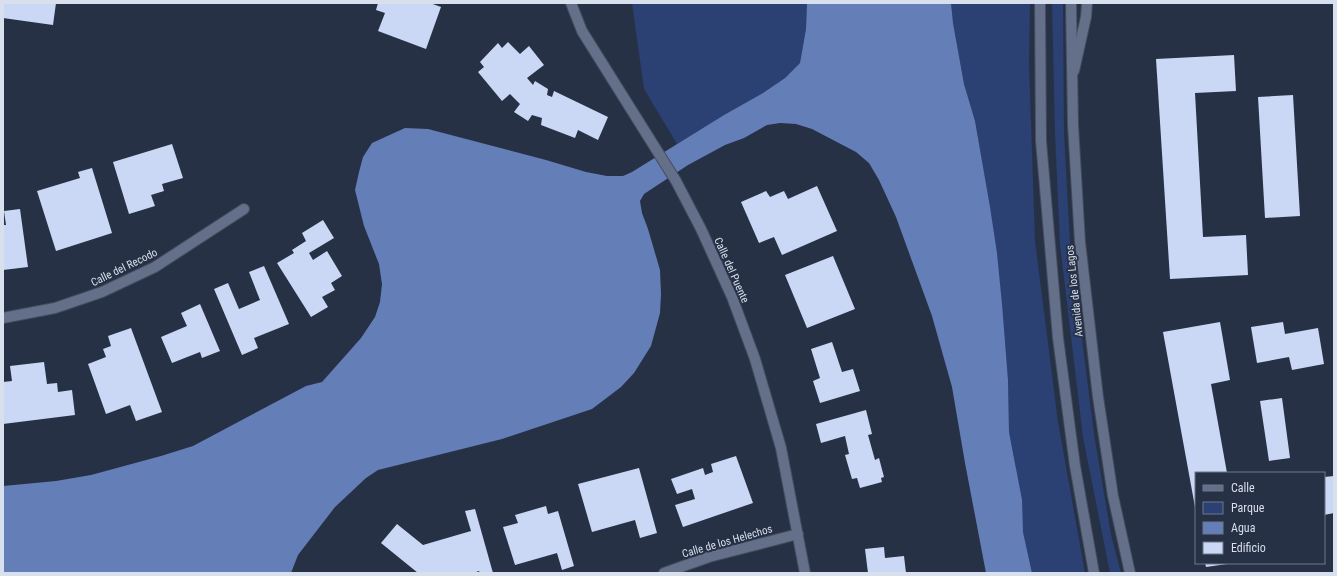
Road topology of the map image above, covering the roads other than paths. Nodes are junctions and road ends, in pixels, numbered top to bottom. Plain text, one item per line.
1 (571, 3) edge
2 (1040, 3) edge
3 (1070, 3) edge
4 (1087, 3) edge
5 (1072, 83) junction
6 (244, 209) dead end
7 (3, 318) edge
8 (798, 534) junction
9 (664, 573) edge
10 (805, 573) edge
11 (1094, 573) edge
12 (1130, 573) edge

1 - 8 street, Calle del Puente
2 - 11 street, Avenida de los Lagos
3 - 5 street, Avenida de los Lagos
4 - 5 street
5 - 12 street, Avenida de los Lagos
6 - 7 street, Calle del Recodo
8 - 9 street, Calle de los Helechos
8 - 10 street, Calle del Puente

